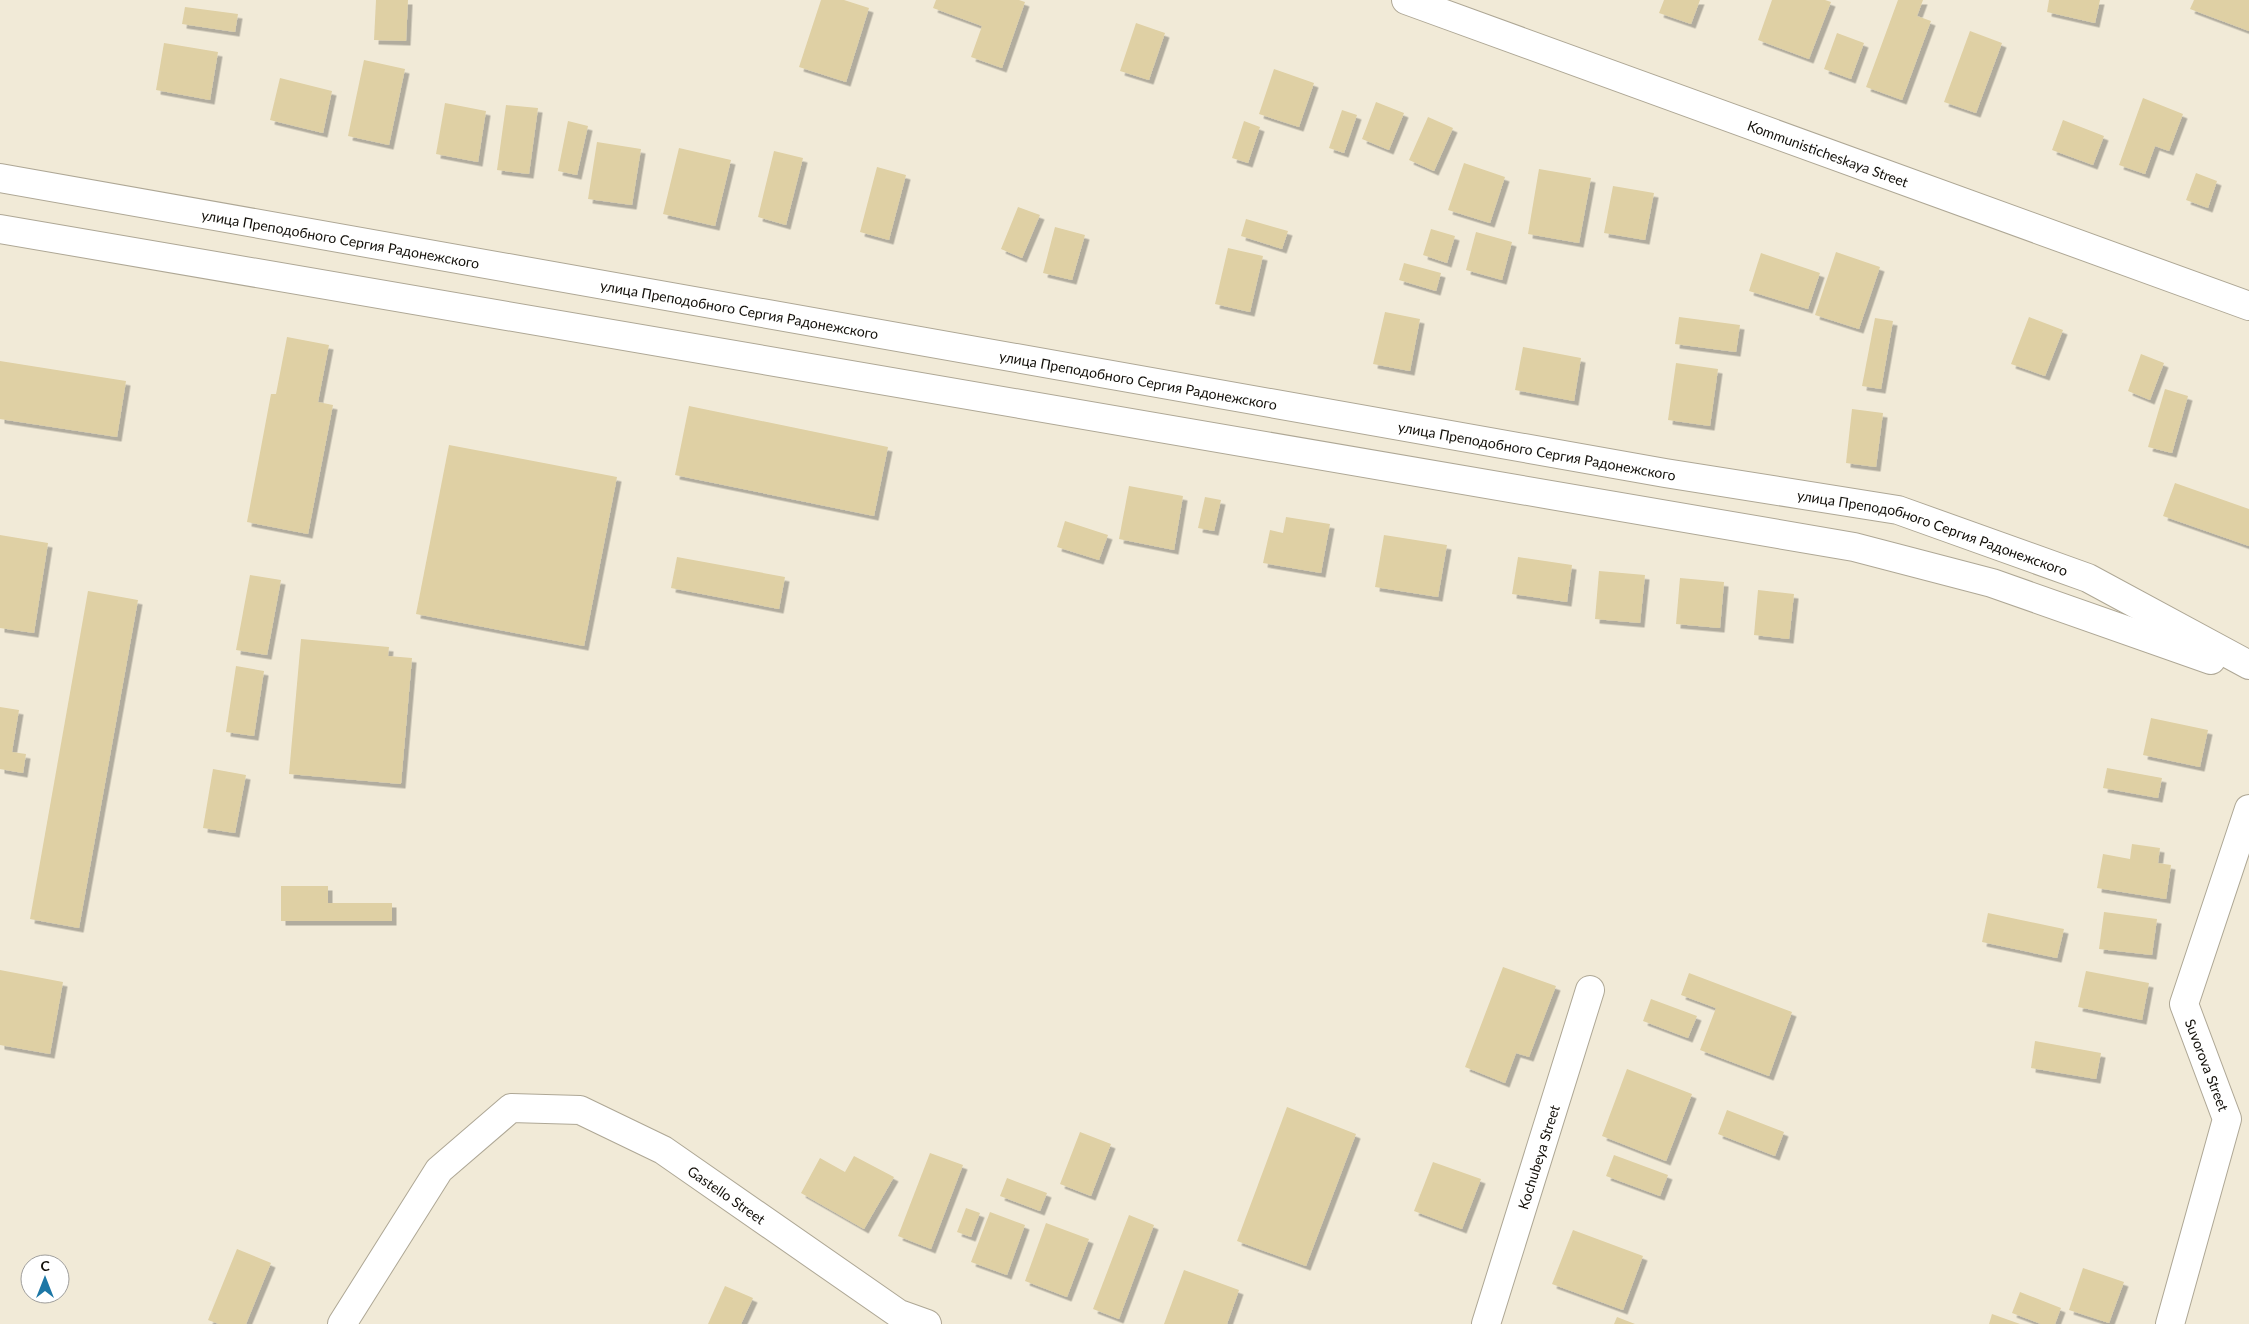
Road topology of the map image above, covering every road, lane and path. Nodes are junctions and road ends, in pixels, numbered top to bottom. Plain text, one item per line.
1 (1406, 0) edge
2 (0, 178) edge
3 (0, 229) edge
4 (2249, 306) edge
5 (2249, 665) edge
6 (2249, 673) edge
7 (2249, 809) edge
8 (1590, 990) dead end
9 (342, 1324) edge
10 (927, 1324) edge
11 (1486, 1324) edge
12 (2170, 1324) edge

1 - 4 street, Kommunisticheskaya Street
2 - 5 street, улица Преподобного Сергия Радонежского
3 - 6 street
7 - 12 street, Suvorova Street
8 - 11 street, Kochubeya Street
9 - 10 street, Gastello Street

